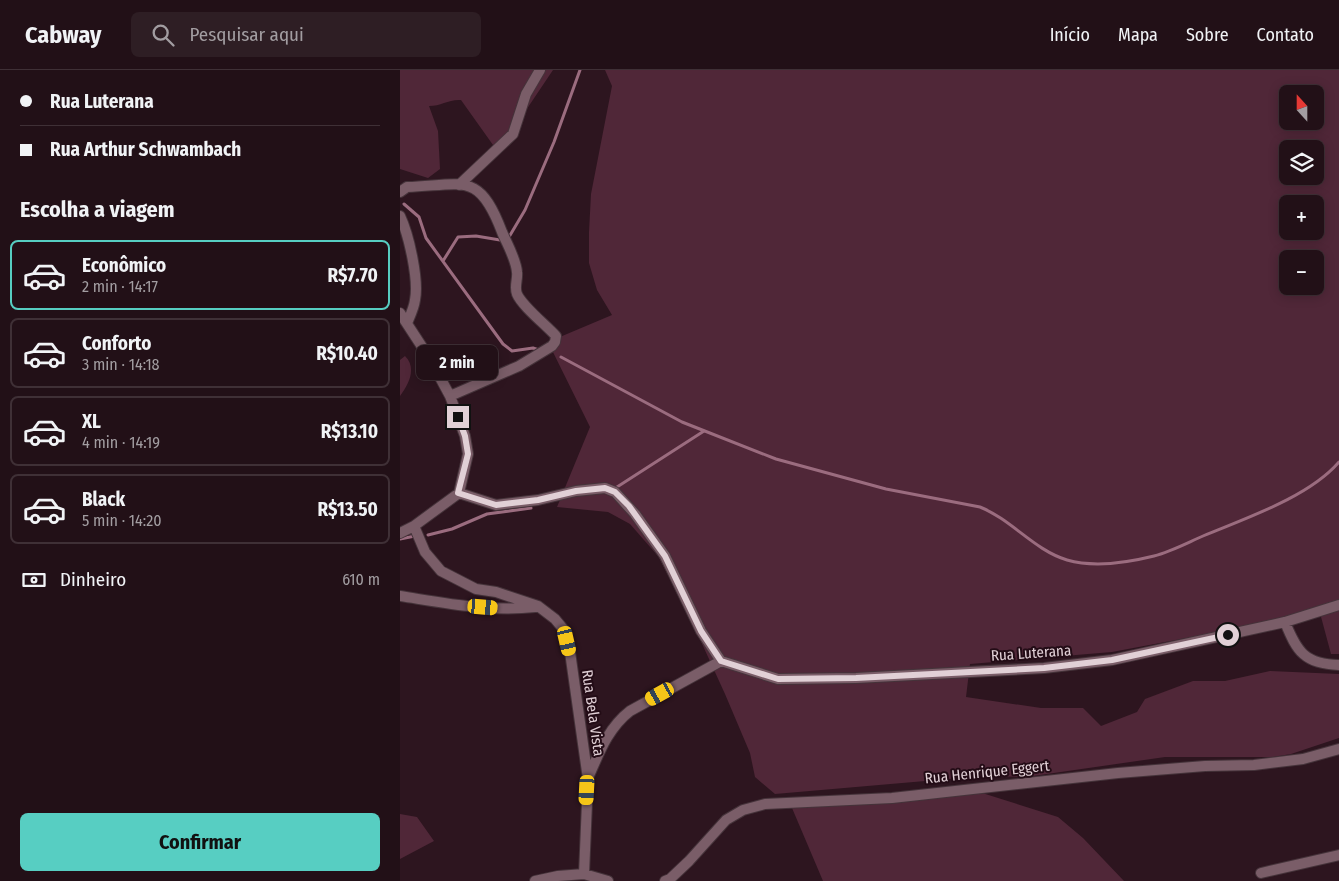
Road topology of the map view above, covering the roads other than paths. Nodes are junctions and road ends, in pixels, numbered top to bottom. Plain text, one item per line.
1 (540, 70) edge
2 (459, 185) junction
3 (400, 192) edge
4 (400, 216) edge
5 (400, 313) edge
6 (407, 323) junction
7 (450, 396) junction
8 (458, 493) junction
9 (414, 526) junction
10 (400, 533) edge
11 (400, 596) edge
12 (538, 606) junction
13 (1339, 606) edge
14 (1285, 622) junction
15 (721, 661) junction
16 (1339, 665) edge
17 (1339, 749) edge
18 (588, 779) junction
19 (1339, 855) edge
20 (1261, 873) dead end
21 (584, 874) junction
22 (535, 881) edge
23 (608, 881) edge
24 (665, 881) edge

1 - 2 street
2 - 3 street
2 - 7 street
4 - 6 street
5 - 6 street
6 - 7 street
7 - 8 street
8 - 9 street
8 - 15 street
9 - 10 street
9 - 12 street, Rua Bela Vista
11 - 12 street
12 - 18 street, Rua Bela Vista
13 - 14 street, Rua Luterana
14 - 15 street, Rua Luterana
14 - 16 street
15 - 18 street
17 - 24 street, Rua Henrique Eggert
18 - 21 street, Rua Bela Vista
19 - 20 street
21 - 22 street
21 - 23 street

